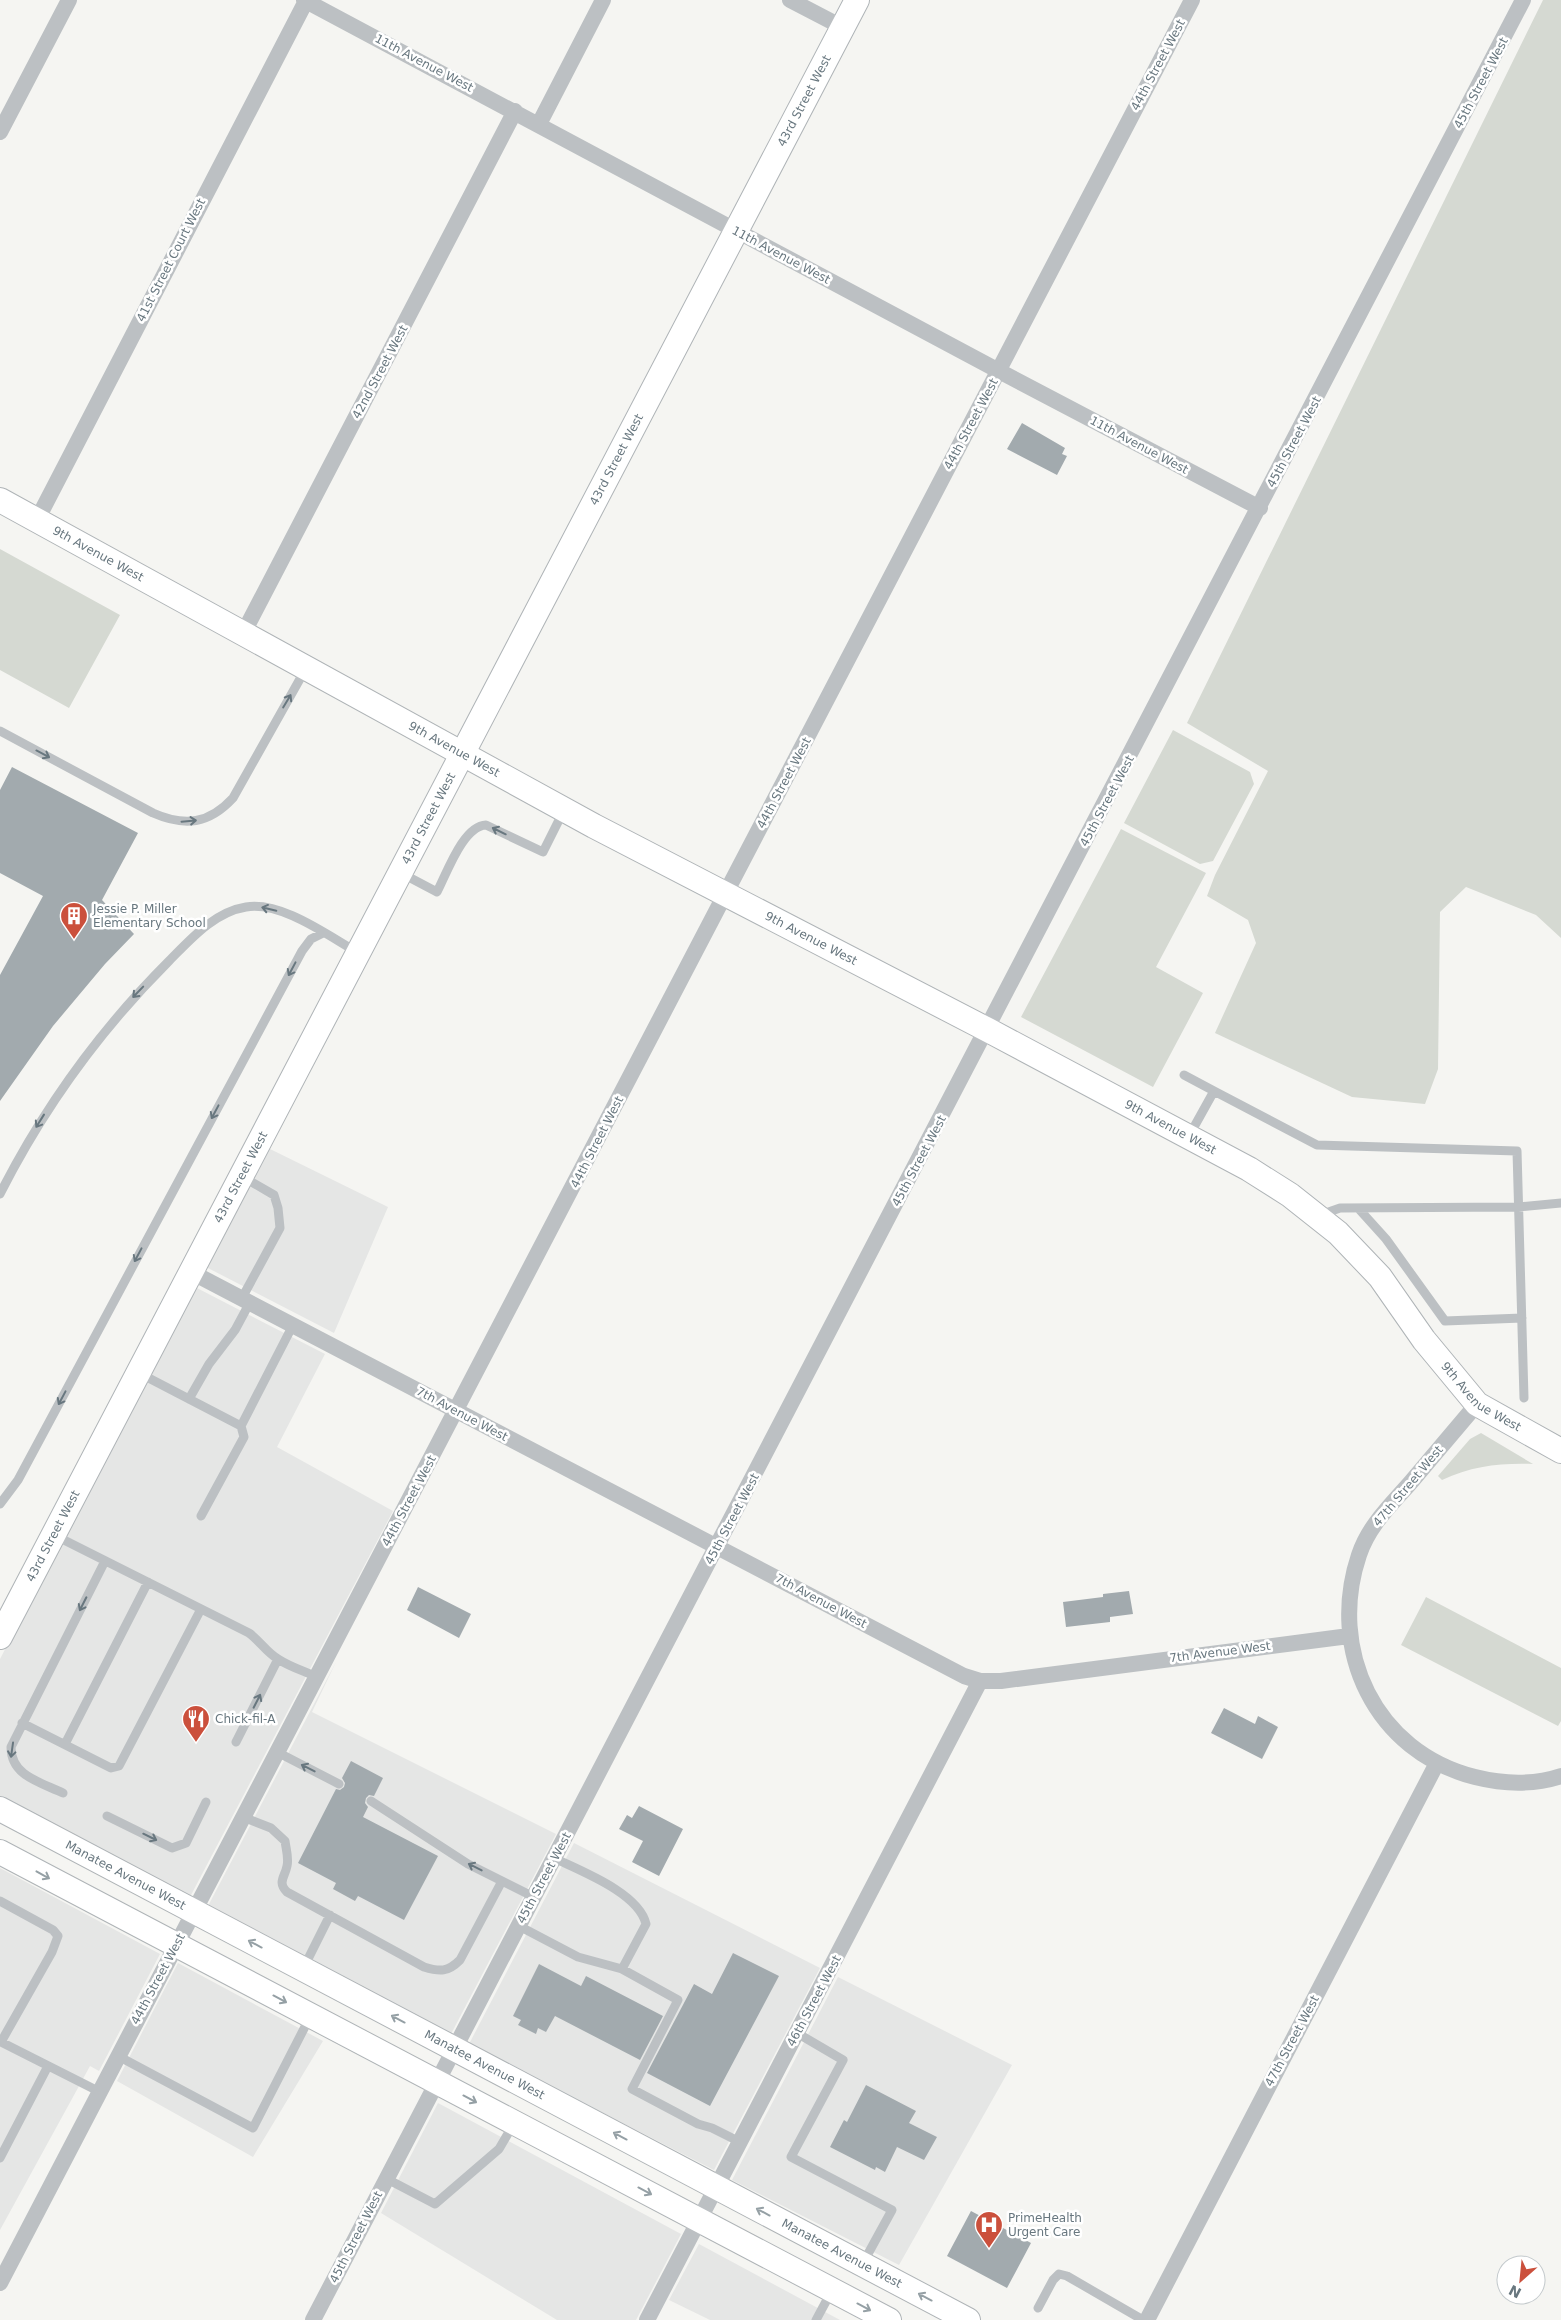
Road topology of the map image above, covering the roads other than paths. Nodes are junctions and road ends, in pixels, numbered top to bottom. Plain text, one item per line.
1 (69, 0) edge
2 (305, 0) edge
3 (603, 0) edge
4 (790, 0) edge
5 (856, 0) edge
6 (1192, 0) edge
7 (1523, 0) edge
8 (842, 28) junction
9 (515, 111) junction
10 (539, 124) junction
11 (0, 132) edge
12 (735, 231) junction
13 (999, 371) junction
14 (0, 500) edge
15 (1260, 508) junction
16 (36, 520) junction
17 (244, 632) junction
18 (307, 667) junction
19 (0, 731) edge
20 (464, 754) junction
21 (564, 810) junction
22 (401, 873) junction
23 (726, 893) junction
24 (323, 933) junction
25 (359, 953) junction
26 (988, 1030) junction
27 (1184, 1075) dead end
28 (1214, 1091) junction
29 (1189, 1137) junction
30 (242, 1176) junction
31 (0, 1194) edge
32 (1561, 1203) edge
33 (1518, 1207) junction
34 (1358, 1208) junction
35 (1317, 1216) junction
36 (191, 1272) junction
37 (246, 1300) junction
38 (1522, 1318) junction
39 (293, 1325) junction
40 (138, 1373) junction
41 (1524, 1398) dead end
42 (189, 1399) junction
43 (1476, 1404) junction
44 (457, 1411) junction
45 (241, 1426) junction
46 (1561, 1451) edge
47 (0, 1504) edge
48 (201, 1516) dead end
49 (54, 1535) junction
50 (718, 1547) junction
51 (105, 1561) junction
52 (148, 1582) junction
53 (201, 1609) junction
54 (1, 1633) edge
55 (1349, 1636) junction
56 (278, 1659) junction
57 (317, 1677) junction
58 (980, 1681) junction
59 (22, 1723) junction
60 (236, 1742) dead end
61 (65, 1744) junction
62 (277, 1752) junction
63 (1437, 1763) junction
64 (1561, 1776) edge
65 (339, 1784) dead end
66 (62, 1793) dead end
67 (371, 1801) dead end
68 (206, 1802) dead end
69 (0, 1809) edge
70 (107, 1816) dead end
71 (243, 1817) junction
72 (0, 1852) edge
73 (554, 1858) junction
74 (502, 1881) junction
75 (534, 1897) junction
76 (0, 1900) edge
77 (194, 1911) junction
78 (330, 1916) junction
79 (519, 1926) junction
80 (177, 1944) junction
81 (303, 1969) junction
82 (622, 1969) junction
83 (311, 2015) junction
84 (797, 2033) junction
85 (0, 2041) edge
86 (454, 2049) junction
87 (118, 2056) junction
88 (48, 2066) junction
89 (437, 2082) junction
90 (100, 2092) junction
91 (514, 2123) junction
92 (740, 2142) junction
93 (0, 2158) edge
94 (386, 2179) junction
95 (716, 2187) junction
96 (700, 2220) junction
97 (863, 2264) junction
98 (0, 2283) edge
99 (832, 2290) junction
100 (1038, 2308) dead end
101 (313, 2320) edge
102 (647, 2320) edge
103 (816, 2320) edge
104 (889, 2320) edge
105 (968, 2320) edge
106 (1145, 2320) edge

1 - 11 street
2 - 9 street, 11th Avenue West
2 - 16 street, 41st Street Court West
3 - 10 street
4 - 8 street
5 - 8 street, 43rd Street West
6 - 13 street, 44th Street West
7 - 15 street, 45th Street West
8 - 12 street, 43rd Street West
9 - 10 street, 11th Avenue West
9 - 17 street, 42nd Street West
10 - 12 street, 11th Avenue West
12 - 13 street, 11th Avenue West
12 - 20 street, 43rd Street West
13 - 15 street, 11th Avenue West
13 - 23 street, 44th Street West
14 - 16 street, 9th Avenue West
15 - 26 street, 45th Street West
16 - 17 street, 9th Avenue West
17 - 18 street, 9th Avenue West
19 -> 18 lane
18 - 20 street, 9th Avenue West
20 - 21 street, 9th Avenue West
20 - 22 street, 43rd Street West
21 -> 22 lane
21 - 23 street, 9th Avenue West
22 - 25 street, 43rd Street West
23 - 26 street, 9th Avenue West
23 - 44 street, 44th Street West
24 - 25 lane
24 -> 31 lane
24 -> 47 lane
25 - 30 street, 43rd Street West
26 - 29 street, 9th Avenue West
26 - 50 street, 45th Street West
27 - 28 lane
28 - 29 lane
28 - 33 lane
29 - 35 street, 9th Avenue West
30 - 36 street, 43rd Street West
30 - 37 lane
32 - 33 lane
33 - 34 lane
33 - 38 lane
34 - 35 lane
34 - 38 lane
35 - 43 street, 9th Avenue West
36 - 37 street, 7th Avenue West
36 - 40 street, 43rd Street West
37 - 39 street, 7th Avenue West
37 - 42 lane
38 - 41 lane
39 - 44 street, 7th Avenue West
39 - 45 lane
40 - 42 lane
40 - 49 street, 43rd Street West
42 - 45 lane
43 - 46 street, 9th Avenue West
43 - 55 street, 47th Street West
44 - 50 street, 7th Avenue West
44 - 57 street, 44th Street West
45 - 48 lane
49 - 51 lane
49 - 54 street, 43rd Street West
50 - 58 street, 7th Avenue West
50 - 73 street, 45th Street West
51 - 52 lane
51 -> 59 lane
52 - 53 lane
52 - 61 lane
53 - 56 lane
53 - 61 lane
55 - 58 street, 7th Avenue West
55 - 63 street
56 - 57 lane
60 -> 56 lane
57 - 62 street, 44th Street West
58 - 84 street, 46th Street West
59 - 61 lane
59 -> 66 lane
65 -> 62 lane
62 - 71 street, 44th Street West
63 - 64 street
63 - 106 street, 47th Street West
74 -> 67 lane
70 -> 68 lane
69 - 77 street, Manatee Avenue West
71 - 77 street, 44th Street West
71 - 78 lane
72 -> 80 street
73 - 75 street, 45th Street West
73 - 82 lane
74 - 75 lane
74 - 78 lane
75 - 79 street, 45th Street West
76 - 85 lane
77 - 80 street, 44th Street West
81 -> 77 street, Manatee Avenue West
78 - 81 lane
79 - 82 lane
79 - 86 street, 45th Street West
80 -> 83 street
80 - 87 street, 44th Street West
86 -> 81 street, Manatee Avenue West
82 - 92 lane
83 - 87 lane
83 - 89 street
84 - 92 street, 46th Street West
84 - 97 lane
85 - 88 lane
86 - 89 street, 45th Street West
95 -> 86 street, Manatee Avenue West
87 - 90 street, 44th Street West
88 - 90 lane
88 - 93 lane
89 -> 91 street
89 - 94 street, 45th Street West
90 - 98 street, 44th Street West
91 - 94 lane
91 -> 96 street
92 - 95 street, 46th Street West
94 - 101 street, 45th Street West
95 - 96 street, 46th Street West
97 -> 95 street, Manatee Avenue West
96 - 99 street
96 - 102 street, 46th Street West
105 -> 97 street, Manatee Avenue West
99 - 103 lane
99 -> 104 street
100 - 106 lane

